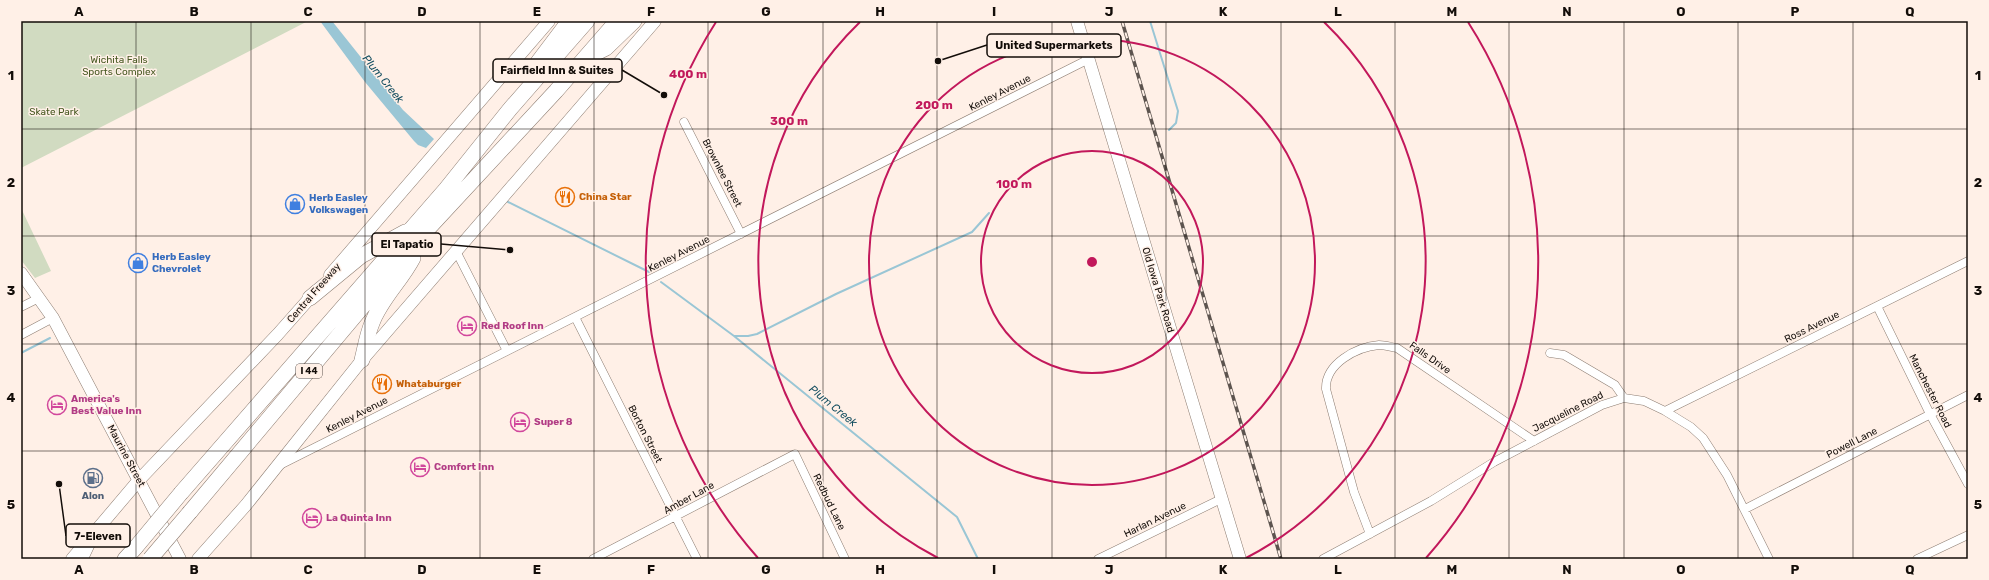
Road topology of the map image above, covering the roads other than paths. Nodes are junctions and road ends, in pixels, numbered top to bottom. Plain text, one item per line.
1 (549, 21) edge
2 (569, 21) edge
3 (587, 21) edge
4 (617, 21) edge
5 (634, 21) edge
6 (655, 21) edge
7 (1077, 21) edge
8 (1089, 59) junction
9 (583, 60) junction
10 (510, 109) junction
11 (684, 122) dead end
12 (420, 228) junction
13 (741, 234) junction
14 (456, 251) junction
15 (1968, 261) edge
16 (21, 273) edge
17 (39, 298) junction
18 (310, 298) junction
19 (1877, 306) junction
20 (21, 307) edge
21 (575, 317) junction
22 (53, 318) junction
23 (21, 335) edge
24 (507, 351) junction
25 (1550, 353) dead end
26 (362, 360) junction
27 (1968, 395) edge
28 (1624, 398) junction
29 (1664, 411) junction
30 (1930, 414) junction
31 (1534, 441) junction
32 (794, 454) joint
33 (277, 467) junction
34 (138, 480) junction
35 (1968, 484) edge
36 (1221, 499) junction
37 (1745, 509) junction
38 (676, 516) junction
39 (1370, 534) junction
40 (1968, 535) edge
41 (91, 536) junction
42 (72, 559) edge
43 (80, 559) edge
44 (125, 559) edge
45 (150, 559) edge
46 (180, 559) edge
47 (198, 559) edge
48 (593, 559) edge
49 (696, 559) edge
50 (845, 559) edge
51 (1098, 559) edge
52 (1240, 559) edge
53 (1322, 559) edge
54 (1769, 559) edge
55 (1917, 559) edge

1 - 18 main road, Central Freeway
2 - 10 highway
3 - 10 highway, I 44
4 - 9 highway, I 44
5 - 9 highway
6 - 14 main road
7 - 8 main road, Old Iowa Park Road
8 - 13 street, Kenley Avenue
8 - 36 main road, Old Iowa Park Road
9 - 12 highway, I 44
10 - 12 highway, I 44
11 - 13 street, Brownlee Street
12 - 18 highway
12 - 26 highway
12 - 44 highway, I 44, bridge
12 - 45 highway, I 44, bridge
13 - 21 street, Kenley Avenue
14 - 24 street
14 - 26 main road
15 - 19 street, Ross Avenue
16 - 17 main road, Maurine Street
17 - 20 street
17 - 22 main road, Maurine Street
18 - 34 main road, Central Freeway
19 - 29 street, Ross Avenue
19 - 30 street, Manchester Road
21 - 24 street, Kenley Avenue
21 - 38 street, Borton Street
22 - 23 street
22 - 34 main road, Maurine Street
24 - 33 street, Kenley Avenue
25 - 28 street
26 - 33 main road
27 - 30 street, Powell Lane
28 - 29 street, Jacqueline Road
28 - 31 street, Jacqueline Road
29 - 37 street, Jacqueline Road
30 - 35 street, Manchester Road
30 - 37 street, Powell Lane
31 - 39 street, Jacqueline Road
31 - 39 street, Falls Drive
32 - 38 street, Amber Lane
32 - 50 street, Redbud Lane
33 - 47 main road
34 - 41 main road, Central Freeway
34 - 46 main road, Maurine Street
36 - 51 street, Harlan Avenue
36 - 52 main road, Old Iowa Park Road
37 - 54 street, Jacqueline Road
38 - 48 street, Amber Lane
38 - 49 street, Borton Street
39 - 53 street, Jacqueline Road
40 - 55 street
41 - 42 main road, Central Freeway
41 - 43 highway

